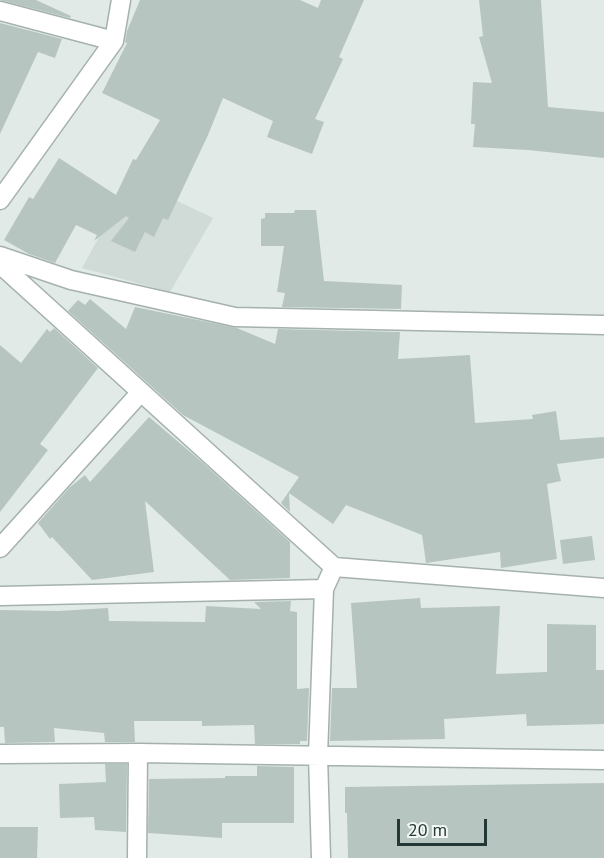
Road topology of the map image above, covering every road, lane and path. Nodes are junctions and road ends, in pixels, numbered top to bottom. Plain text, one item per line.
1 (121, 0) edge
2 (0, 11) edge
3 (114, 41) junction
4 (0, 200) edge
5 (0, 256) edge
6 (0, 264) edge
7 (604, 325) edge
8 (141, 392) junction
9 (0, 548) edge
10 (334, 567) junction
11 (604, 588) edge
12 (324, 589) junction
13 (0, 596) edge
14 (138, 753) junction
15 (0, 754) edge
16 (318, 756) junction
17 (604, 760) edge
18 (137, 858) edge
19 (321, 858) edge

1 - 3 street
2 - 3 street
3 - 4 street
5 - 7 street
6 - 8 street
8 - 9 street
8 - 10 street
10 - 11 street
10 - 12 street
12 - 13 street
12 - 16 street
14 - 15 street
14 - 16 street
14 - 18 street
16 - 17 street
16 - 19 street

